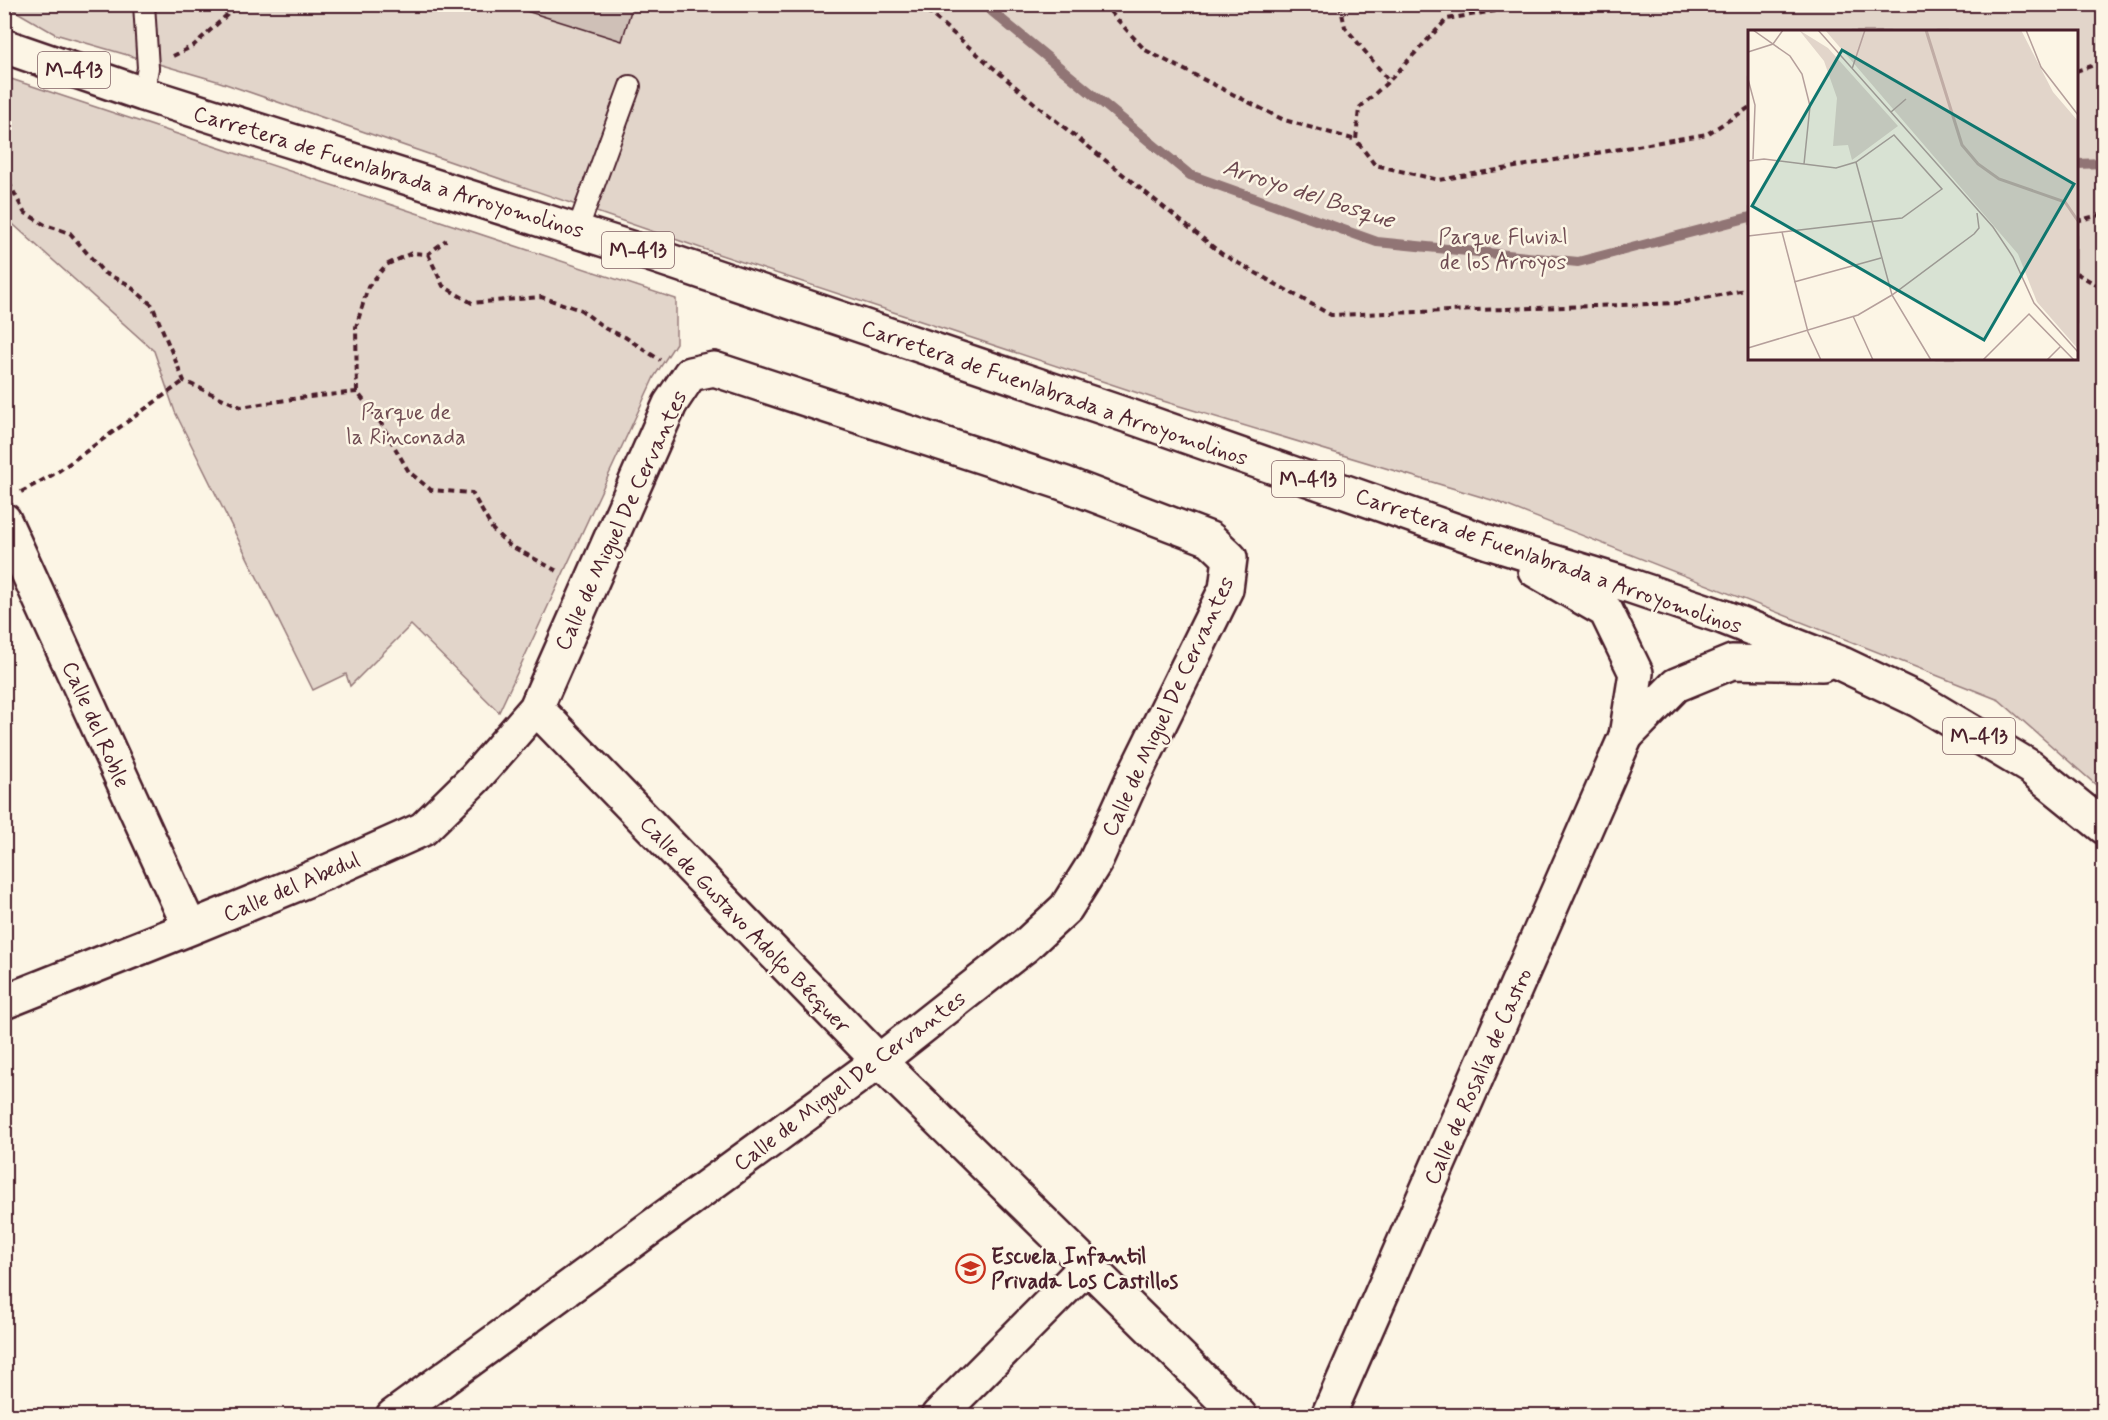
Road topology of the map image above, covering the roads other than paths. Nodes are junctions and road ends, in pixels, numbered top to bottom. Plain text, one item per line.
1 (144, 4) edge
2 (4, 46) edge
3 (145, 81) junction
4 (630, 86) dead end
5 (577, 231) junction
6 (10, 508) edge
7 (1488, 542) junction
8 (1842, 664) junction
9 (536, 708) junction
10 (1626, 736) junction
11 (2103, 827) edge
12 (190, 928) junction
13 (4, 1002) edge
14 (879, 1061) junction
15 (1087, 1266) junction
16 (393, 1416) edge
17 (938, 1416) edge
18 (1240, 1416) edge
19 (1328, 1416) edge

1 - 3 lane
2 - 3 street, Carretera de Fuenlabrada a Arroyomolinos / M-413
3 - 5 street, Carretera de Fuenlabrada a Arroyomolinos / M-413
4 - 5 lane
5 - 7 street, Carretera de Fuenlabrada a Arroyomolinos / M-413
6 - 12 street, Calle del Roble
7 - 8 street, Carretera de Fuenlabrada a Arroyomolinos / M-413
7 - 10 street
8 - 10 street
8 - 11 street, Carretera de Fuenlabrada a Arroyomolinos / M-413
9 - 12 street, Calle del Abedul
9 - 14 street, Calle de Gustavo Adolfo Bécquer
9 - 14 street, Calle de Miguel De Cervantes
10 - 19 street, Calle de Rosalía de Castro
12 - 13 street, Calle del Abedul
14 - 15 street, Calle de Gustavo Adolfo Bécquer
14 - 16 street, Calle de Miguel De Cervantes
15 - 17 street
15 - 18 street, Calle de Gustavo Adolfo Bécquer

